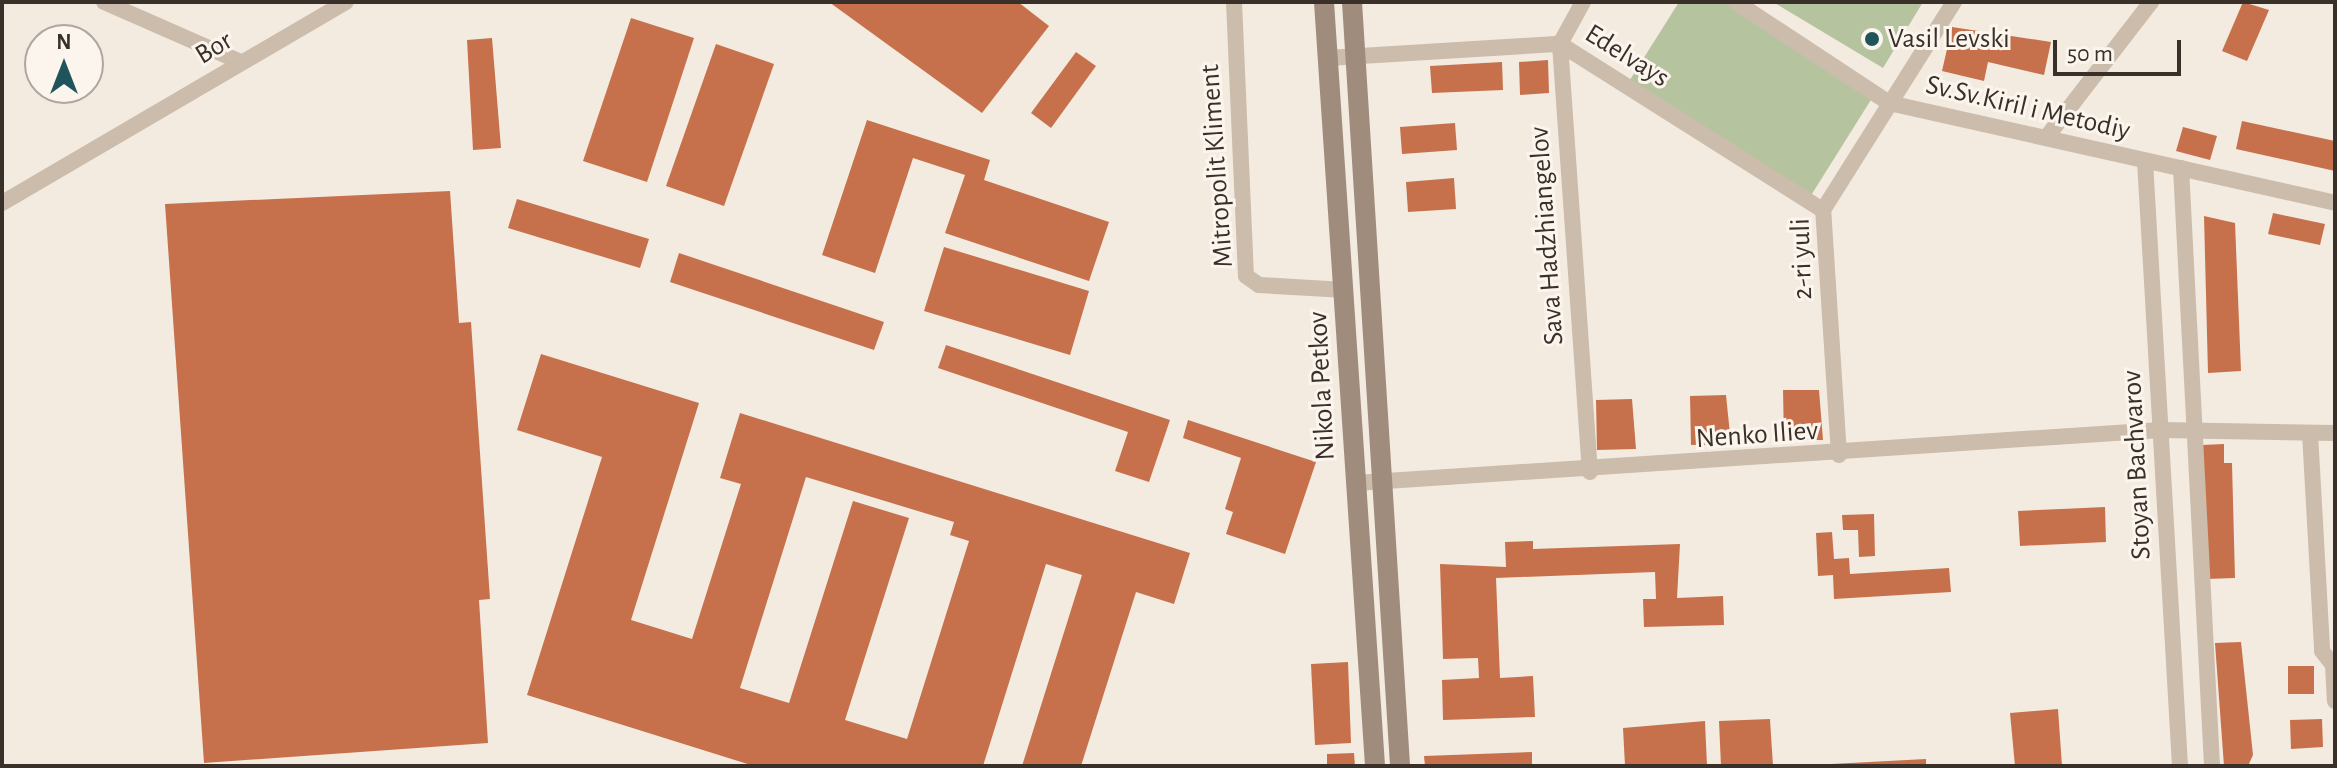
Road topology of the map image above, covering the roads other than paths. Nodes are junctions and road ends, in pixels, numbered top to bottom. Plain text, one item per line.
1 (104, 2) edge
2 (346, 2) edge
3 (1234, 2) edge
4 (1324, 2) edge
5 (1352, 2) edge
6 (1583, 2) edge
7 (1736, 2) edge
8 (1954, 2) edge
9 (2151, 2) edge
10 (1560, 44) junction
11 (1356, 57) junction
12 (1328, 58) junction
13 (241, 62) junction
14 (1889, 103) junction
15 (2046, 138) junction
16 (2145, 161) junction
17 (2181, 168) junction
18 (2, 203) edge
19 (2335, 203) edge
20 (1823, 210) junction
21 (1345, 290) junction
22 (2161, 430) junction
23 (2195, 430) junction
24 (2310, 433) junction
25 (2335, 433) edge
26 (1839, 455) junction
27 (1590, 472) junction
28 (1386, 481) junction
29 (1356, 483) junction
30 (2334, 665) edge
31 (2335, 701) edge
32 (1375, 766) edge
33 (1400, 766) edge
34 (2180, 766) edge
35 (2212, 766) edge

1 - 13 street
2 - 13 street, Bor
3 - 21 street, Mitropolit Kliment
4 - 12 main road, Nikola Petkov
5 - 11 main road, Nikola Petkov
6 - 10 street
7 - 14 street, Sv.Sv.Kiril i Metodiy
8 - 14 street, 2-ri yuli
9 - 15 street
10 - 11 street, Edelvays
10 - 20 street, Edelvays
10 - 27 street, Sava Hadzhiangelov
11 - 12 street, Edelvays
11 - 28 main road, Nikola Petkov
12 - 21 main road, Nikola Petkov
13 - 18 street, Bor
14 - 15 street, Sv.Sv.Kiril i Metodiy
14 - 20 street, 2-ri yuli
15 - 16 street, Sv.Sv.Kiril i Metodiy
16 - 17 street, Sv.Sv.Kiril i Metodiy
16 - 22 street, Stoyan Bachvarov
17 - 19 street, Sv.Sv.Kiril i Metodiy
17 - 23 street
20 - 26 street, 2-ri yuli
21 - 29 main road, Nikola Petkov
22 - 23 street, Nenko Iliev
22 - 26 street, Nenko Iliev
22 - 34 street, Stoyan Bachvarov
23 - 24 street, Nenko Iliev
23 - 35 street
24 - 25 street, Nenko Iliev
24 - 30 street
26 - 27 street, Nenko Iliev
27 - 28 street, Nenko Iliev
28 - 29 street, Nenko Iliev
28 - 33 main road, Nikola Petkov
29 - 32 main road, Nikola Petkov
30 - 31 street

